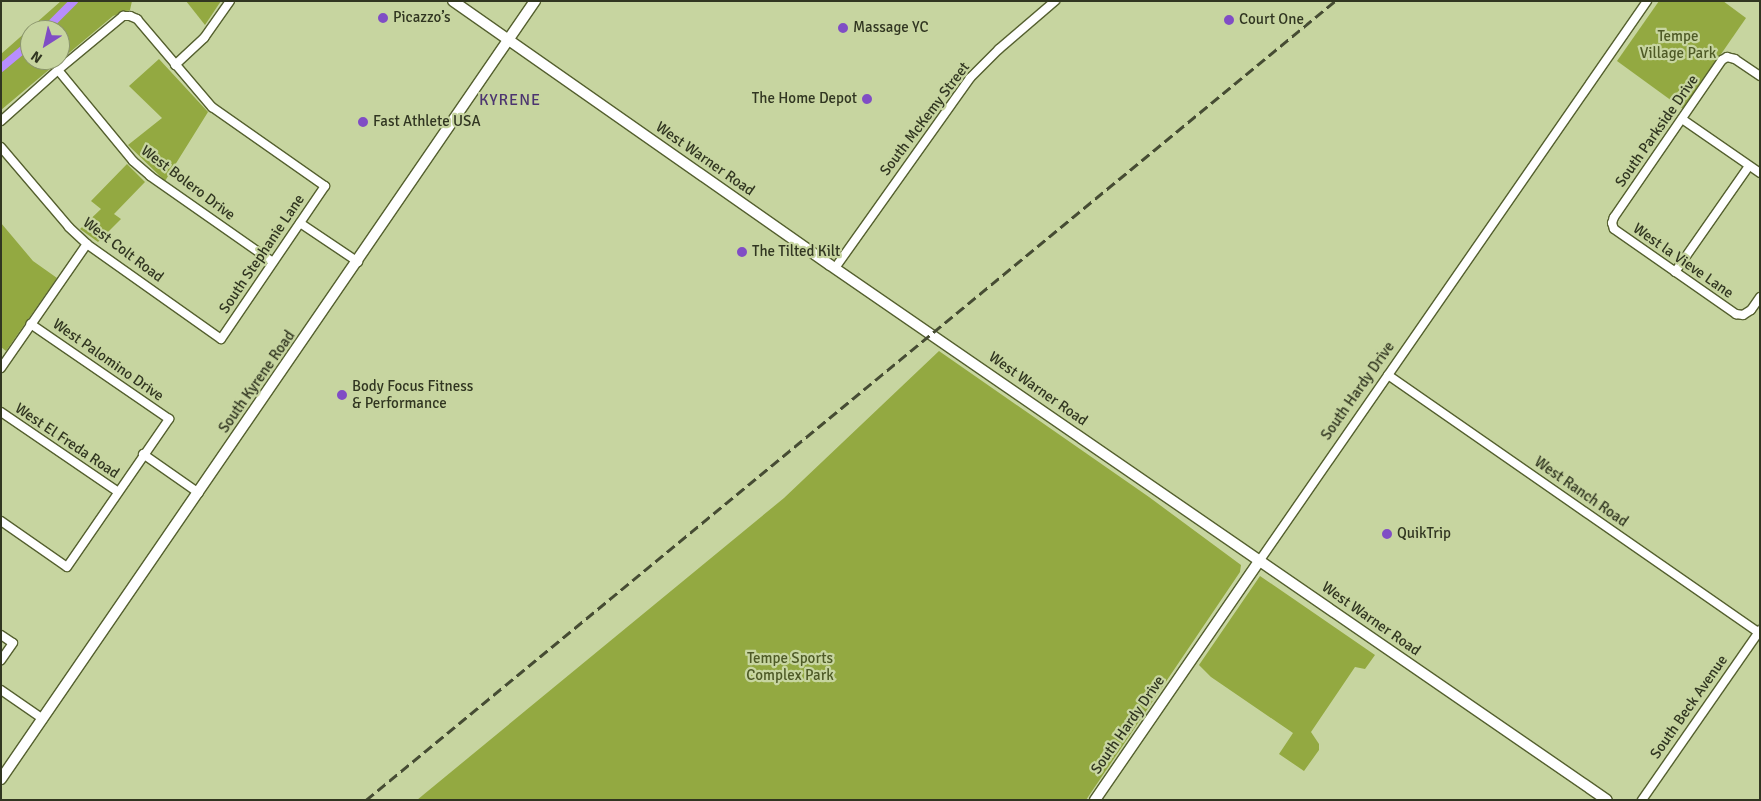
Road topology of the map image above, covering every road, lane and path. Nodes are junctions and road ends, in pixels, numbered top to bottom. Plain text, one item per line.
1 (230, 1) edge
2 (453, 1) edge
3 (535, 1) edge
4 (1055, 1) edge
5 (1647, 1) edge
6 (508, 40) junction
7 (70, 60) edge
8 (175, 64) junction
9 (58, 70) joint
10 (1760, 76) edge
11 (1682, 119) junction
12 (1, 120) edge
13 (1, 147) edge
14 (1749, 166) junction
15 (1760, 174) edge
16 (300, 223) junction
17 (1612, 223) joint
18 (87, 244) junction
19 (273, 262) junction
20 (358, 262) junction
21 (835, 268) junction
22 (1676, 272) junction
23 (1760, 297) edge
24 (31, 324) junction
25 (221, 339) joint
26 (1, 368) edge
27 (1388, 374) junction
28 (1, 412) edge
29 (143, 454) junction
30 (117, 491) junction
31 (199, 493) junction
32 (1, 521) edge
33 (1260, 560) junction
34 (1759, 631) edge
35 (1, 635) edge
36 (1, 660) edge
37 (1, 690) edge
38 (43, 719) junction
39 (1, 779) edge
40 (1095, 800) edge
41 (1607, 800) edge
42 (1642, 800) edge

1 - 8 street
2 - 6 main road, West Warner Road
3 - 6 main road, South Kyrene Road
4 - 21 street, South McKemy Street
5 - 27 street, South Hardy Drive
6 - 20 main road, South Kyrene Road
6 - 21 main road, West Warner Road
7 - 8 street
8 - 16 street, South Stephanie Lane
9 - 12 street
9 - 19 street, West Bolero Drive
10 - 11 street, South Parkside Drive
11 - 14 street
11 - 17 street, South Parkside Drive
13 - 18 street, West Colt Road
14 - 15 street
14 - 22 street
16 - 19 street, South Stephanie Lane
16 - 20 street
17 - 22 street, West la Vieve Lane
18 - 24 street
18 - 25 street, West Colt Road
19 - 25 street, South Stephanie Lane
20 - 31 main road, South Kyrene Road
21 - 33 main road, West Warner Road
22 - 23 street, West la Vieve Lane
24 - 26 street
24 - 29 street, West Palomino Drive
27 - 33 street, South Hardy Drive
27 - 34 street, West Ranch Road
28 - 30 street, West El Freda Road
29 - 30 street
29 - 31 street
30 - 32 street
31 - 38 main road, South Kyrene Road
33 - 40 main road, South Hardy Drive
33 - 41 main road, West Warner Road
34 - 42 street, South Beck Avenue
35 - 36 street
37 - 38 street
38 - 39 main road, South Kyrene Road

